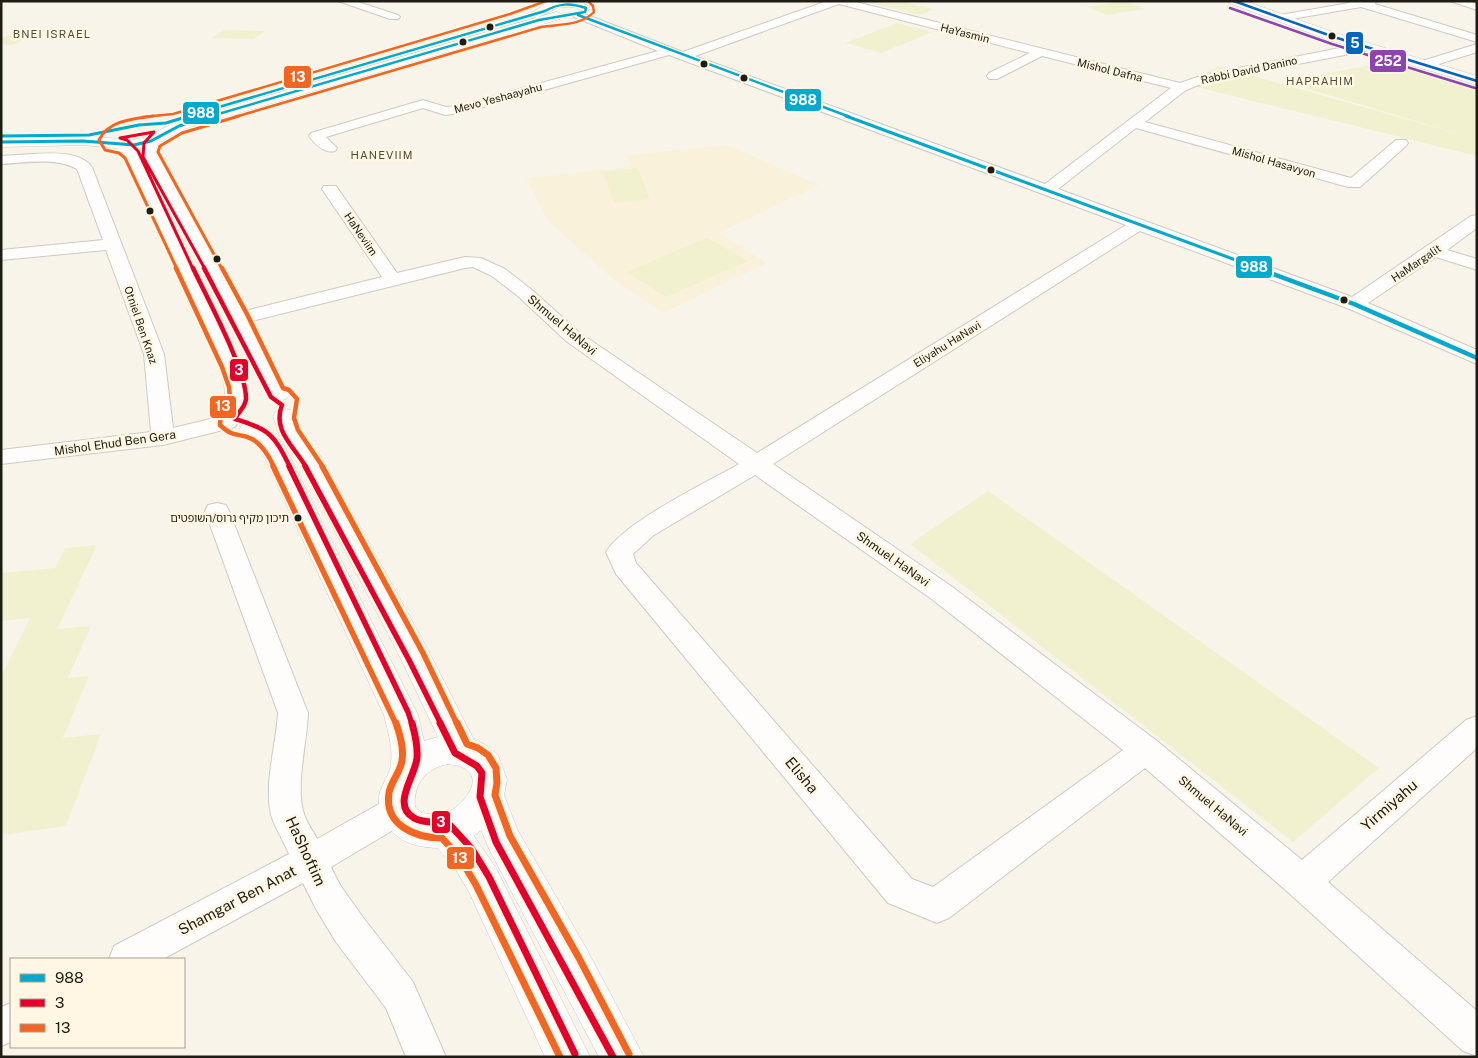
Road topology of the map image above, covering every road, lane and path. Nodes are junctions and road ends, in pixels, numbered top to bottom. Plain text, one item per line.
1 (343, 1) edge
2 (603, 1) edge
3 (838, 1) edge
4 (1233, 1) edge
5 (1378, 1) edge
6 (1455, 1) edge
7 (1357, 2) edge
8 (581, 7) edge
9 (1477, 7) edge
10 (549, 8) edge
11 (394, 17) dead end
12 (1280, 18) junction
13 (1477, 39) edge
14 (1365, 47) junction
15 (1477, 48) edge
16 (1040, 52) junction
17 (677, 54) junction
18 (1423, 65) junction
19 (993, 76) dead end
20 (1477, 81) edge
21 (1181, 87) junction
22 (1134, 123) junction
23 (158, 133) junction
24 (1, 136) edge
25 (115, 140) junction
26 (1, 142) edge
27 (1401, 143) dead end
28 (330, 148) dead end
29 (1, 160) edge
30 (330, 189) dead end
31 (1047, 190) junction
32 (1477, 220) edge
33 (1138, 225) junction
34 (113, 244) junction
35 (1434, 251) junction
36 (1, 255) edge
37 (1477, 265) edge
38 (392, 279) junction
39 (1354, 304) junction
40 (240, 318) junction
41 (1477, 358) edge
42 (282, 405) junction
43 (239, 418) junction
44 (163, 438) junction
45 (1, 457) edge
46 (756, 464) junction
47 (217, 511) dead end
48 (1477, 728) edge
49 (462, 750) junction
50 (1146, 750) junction
51 (408, 770) junction
52 (487, 796) junction
53 (398, 810) junction
54 (445, 830) junction
55 (310, 861) junction
56 (1302, 882) junction
57 (129, 958) edge
58 (1477, 1037) edge
59 (426, 1057) edge
60 (568, 1057) edge
61 (622, 1057) edge

1 - 11 street
2 - 8 street
3 - 16 street, HaYasmin
3 - 17 street
4 - 12 street
5 - 7 street
6 - 9 street
7 - 12 street
7 - 13 street
8 - 10 street
8 - 17 street
10 - 23 street
12 - 14 street
14 - 18 street
14 - 21 street, Rabbi David Danino
15 - 18 street
16 - 19 street
16 - 21 street, Mishol Dafna
17 - 28 street, Mevo Yeshaayahu
17 - 31 street
18 - 20 street
21 - 22 street, Rabbi David Danino
22 - 27 street, Mishol Hasavyon
22 - 31 street, Rabbi David Danino
23 - 25 street
23 - 40 street
24 - 25 street
25 - 26 street
25 - 43 street
29 - 34 street, Otniel Ben Knaz
30 - 38 street, HaNeviim
31 - 33 street
32 - 35 street, HaMargalit
33 - 39 street
33 - 46 street, Eliyahu HaNavi
34 - 36 street
34 - 44 street, Otniel Ben Knaz
35 - 37 street
35 - 39 street, HaMargalit
38 - 40 street, Shmuel HaNavi
38 - 46 street, Shmuel HaNavi
39 - 41 street
40 - 42 street
42 - 43 street
42 - 43 street
42 - 49 street
43 - 44 street, Mishol Ehud Ben Gera
43 - 51 street
44 - 45 street, Mishol Ehud Ben Gera
46 - 50 street, Shmuel HaNavi
46 - 50 street, Elisha
47 - 55 street, HaShoftim
48 - 56 street, Yirmiyahu
49 - 51 street
49 - 52 street
50 - 56 street, Shmuel HaNavi
51 - 53 street
52 - 54 street
52 - 61 street
53 - 54 street
53 - 55 street, Shamgar Ben Anat
54 - 60 street
55 - 57 street, Shamgar Ben Anat
55 - 59 street, HaShoftim
56 - 58 street, Shmuel HaNavi

